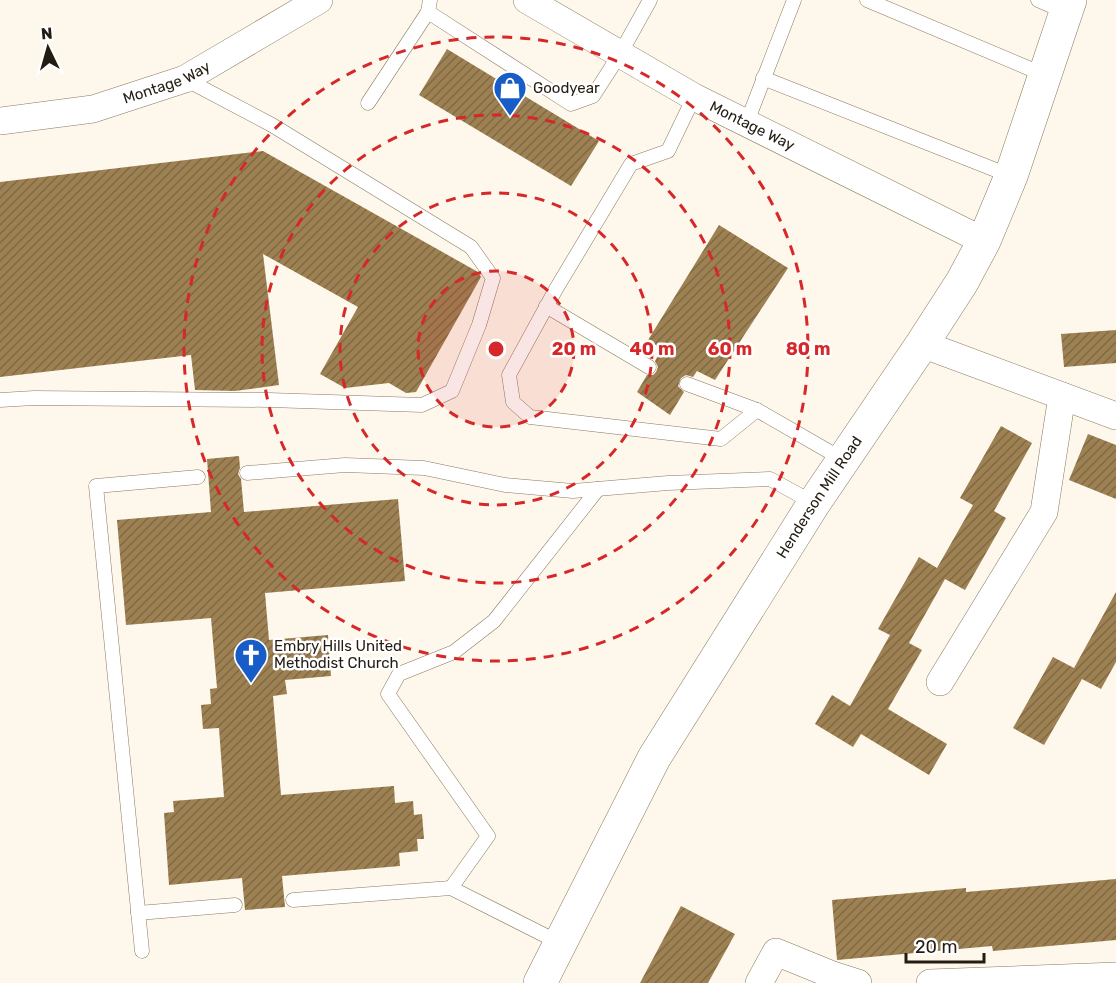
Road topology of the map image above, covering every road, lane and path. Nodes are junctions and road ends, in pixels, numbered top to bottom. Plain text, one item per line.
1 (319, 0) edge
2 (527, 0) edge
3 (650, 0) edge
4 (794, 0) edge
5 (867, 0) edge
6 (1058, 4) edge
7 (429, 6) edge
8 (620, 54) junction
9 (1045, 75) junction
10 (763, 78) junction
11 (185, 79) junction
12 (694, 97) junction
13 (368, 103) dead end
14 (0, 122) edge
15 (747, 122) junction
16 (1011, 176) junction
17 (984, 241) junction
18 (546, 306) junction
19 (922, 344) junction
20 (649, 368) dead end
21 (687, 384) dead end
22 (1062, 396) junction
23 (0, 400) edge
24 (757, 410) junction
25 (1116, 416) edge
26 (842, 459) junction
27 (247, 473) dead end
28 (198, 477) dead end
29 (598, 489) junction
30 (814, 503) junction
31 (940, 682) dead end
32 (451, 888) junction
33 (293, 900) dead end
34 (235, 905) dead end
35 (138, 913) junction
36 (560, 943) junction
37 (142, 951) dead end
38 (1116, 976) edge
39 (540, 983) edge
40 (759, 983) edge
41 (858, 983) edge
42 (930, 983) edge

1 - 11 street, Montage Way
2 - 8 street, Montage Way
3 - 8 lane
4 - 10 lane
5 - 9 lane
6 - 9 street, Henderson Mill Road
7 - 8 lane
7 - 13 lane
8 - 12 street, Montage Way
9 - 16 street, Henderson Mill Road
10 - 15 lane
10 - 16 lane
11 - 14 street, Montage Way
11 - 23 lane
12 - 15 street, Montage Way
12 - 18 lane
15 - 17 street, Montage Way
16 - 17 street, Henderson Mill Road
17 - 19 street, Henderson Mill Road
18 - 20 lane
18 - 24 lane
19 - 22 street
19 - 26 street, Henderson Mill Road
21 - 24 lane
22 - 25 street
22 - 31 street
24 - 26 lane
26 - 30 street, Henderson Mill Road
27 - 29 lane
28 - 35 lane
29 - 30 lane
29 - 32 lane
30 - 36 street, Henderson Mill Road
32 - 33 lane
32 - 36 lane
34 - 35 lane
35 - 37 lane
36 - 39 street, Henderson Mill Road
38 - 42 street
40 - 41 street

